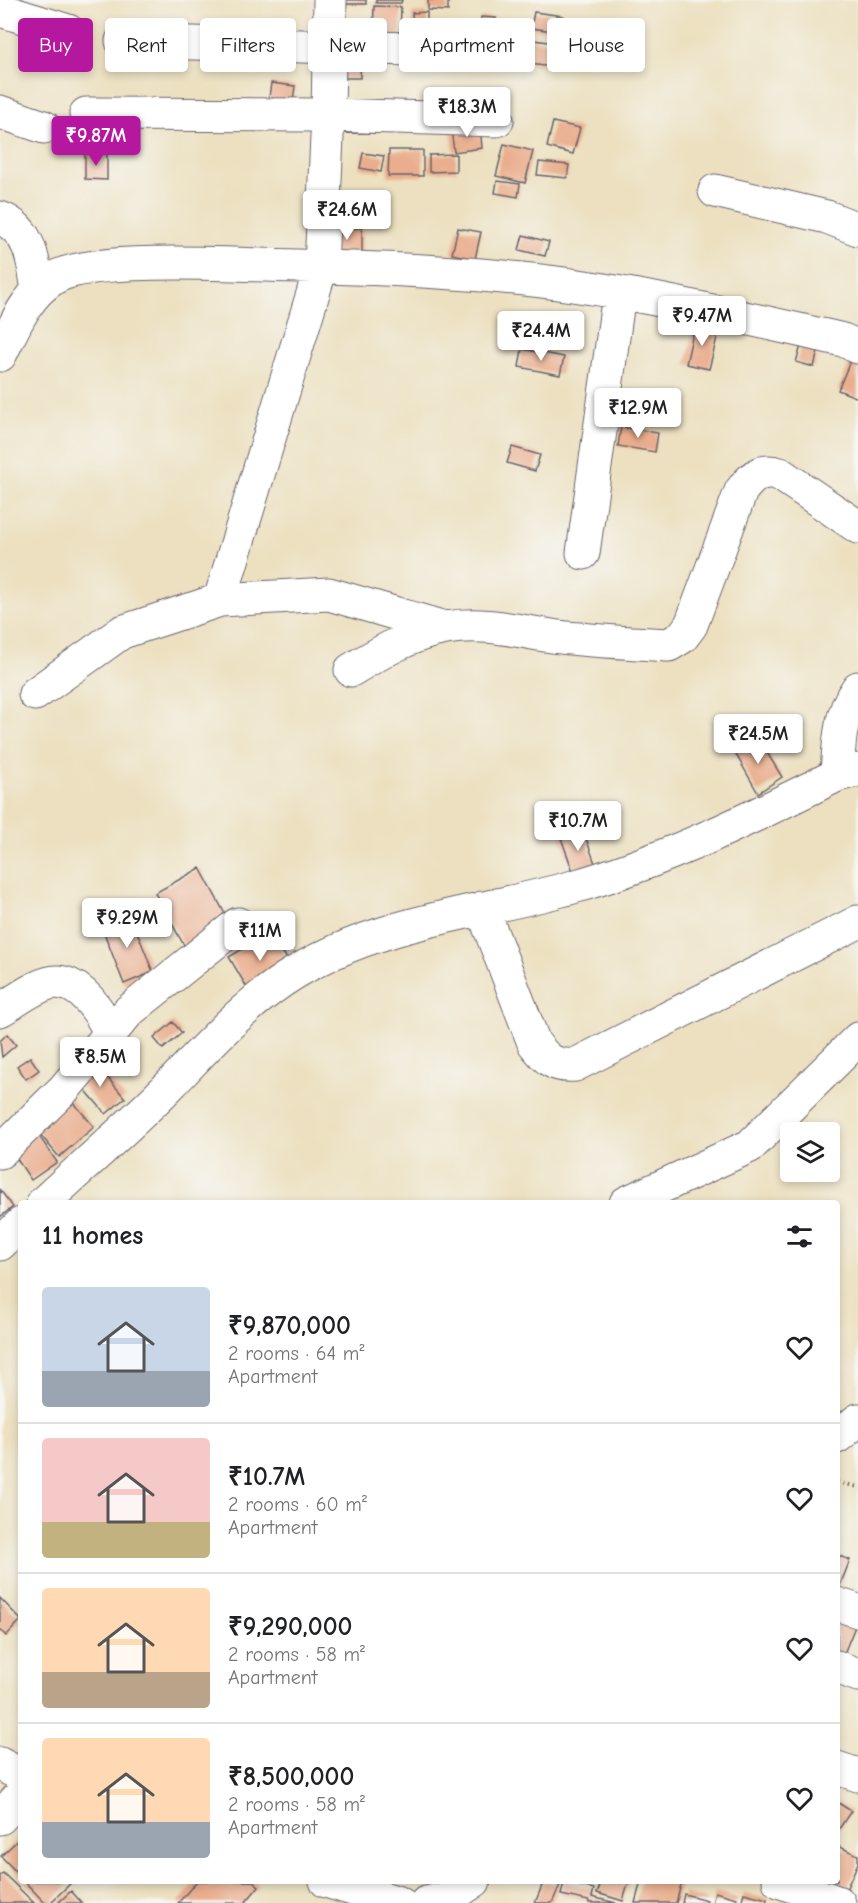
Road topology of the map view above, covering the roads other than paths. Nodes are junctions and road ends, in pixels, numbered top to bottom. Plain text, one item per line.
1 (330, 0) edge
2 (1, 12) edge
3 (21, 18) edge
4 (330, 18) edge
5 (188, 43) edge
6 (308, 45) edge
7 (329, 72) edge
8 (0, 112) edge
9 (86, 114) dead end
10 (328, 115) junction
11 (497, 120) dead end
12 (44, 127) dead end
13 (715, 190) dead end
14 (0, 218) edge
15 (858, 229) edge
16 (321, 267) junction
17 (38, 291) junction
18 (619, 294) junction
19 (858, 347) edge
20 (0, 355) edge
21 (858, 527) edge
22 (583, 553) dead end
23 (220, 600) junction
24 (445, 628) junction
25 (351, 670) dead end
26 (858, 688) edge
27 (35, 694) dead end
28 (847, 772) edge
29 (482, 908) junction
30 (858, 922) edge
31 (238, 924) dead end
32 (0, 1010) edge
33 (110, 1032) junction
34 (858, 1039) edge
35 (0, 1152) edge
36 (46, 1200) edge
37 (633, 1200) edge
38 (18, 1227) edge
39 (0, 1244) edge
40 (858, 1420) edge
41 (840, 1435) edge
42 (840, 1605) edge
43 (858, 1611) edge
44 (840, 1667) edge
45 (858, 1675) edge
46 (0, 1764) edge
47 (840, 1769) edge
48 (18, 1774) edge
49 (858, 1775) edge
50 (18, 1798) edge
51 (0, 1818) edge
52 (336, 1884) edge
53 (470, 1884) edge
54 (787, 1884) edge
55 (399, 1903) edge
56 (426, 1903) edge
57 (839, 1903) edge

1 - 4 street
2 - 3 street
5 - 6 street
7 - 10 street
8 - 12 street
9 - 10 street
10 - 11 street
10 - 16 street
13 - 15 street
14 - 17 street
16 - 17 street
16 - 18 street
16 - 23 street
17 - 20 street
18 - 19 street
18 - 22 street
21 - 24 street
23 - 24 street
23 - 27 street
24 - 25 street
26 - 28 street
28 - 29 street
29 - 30 street
29 - 36 street
31 - 33 street
32 - 33 street
33 - 35 street
34 - 37 street
38 - 39 street
40 - 41 street
42 - 43 street
44 - 45 street
46 - 48 street
47 - 49 street
50 - 51 street
52 - 55 street
53 - 56 street
54 - 57 street

